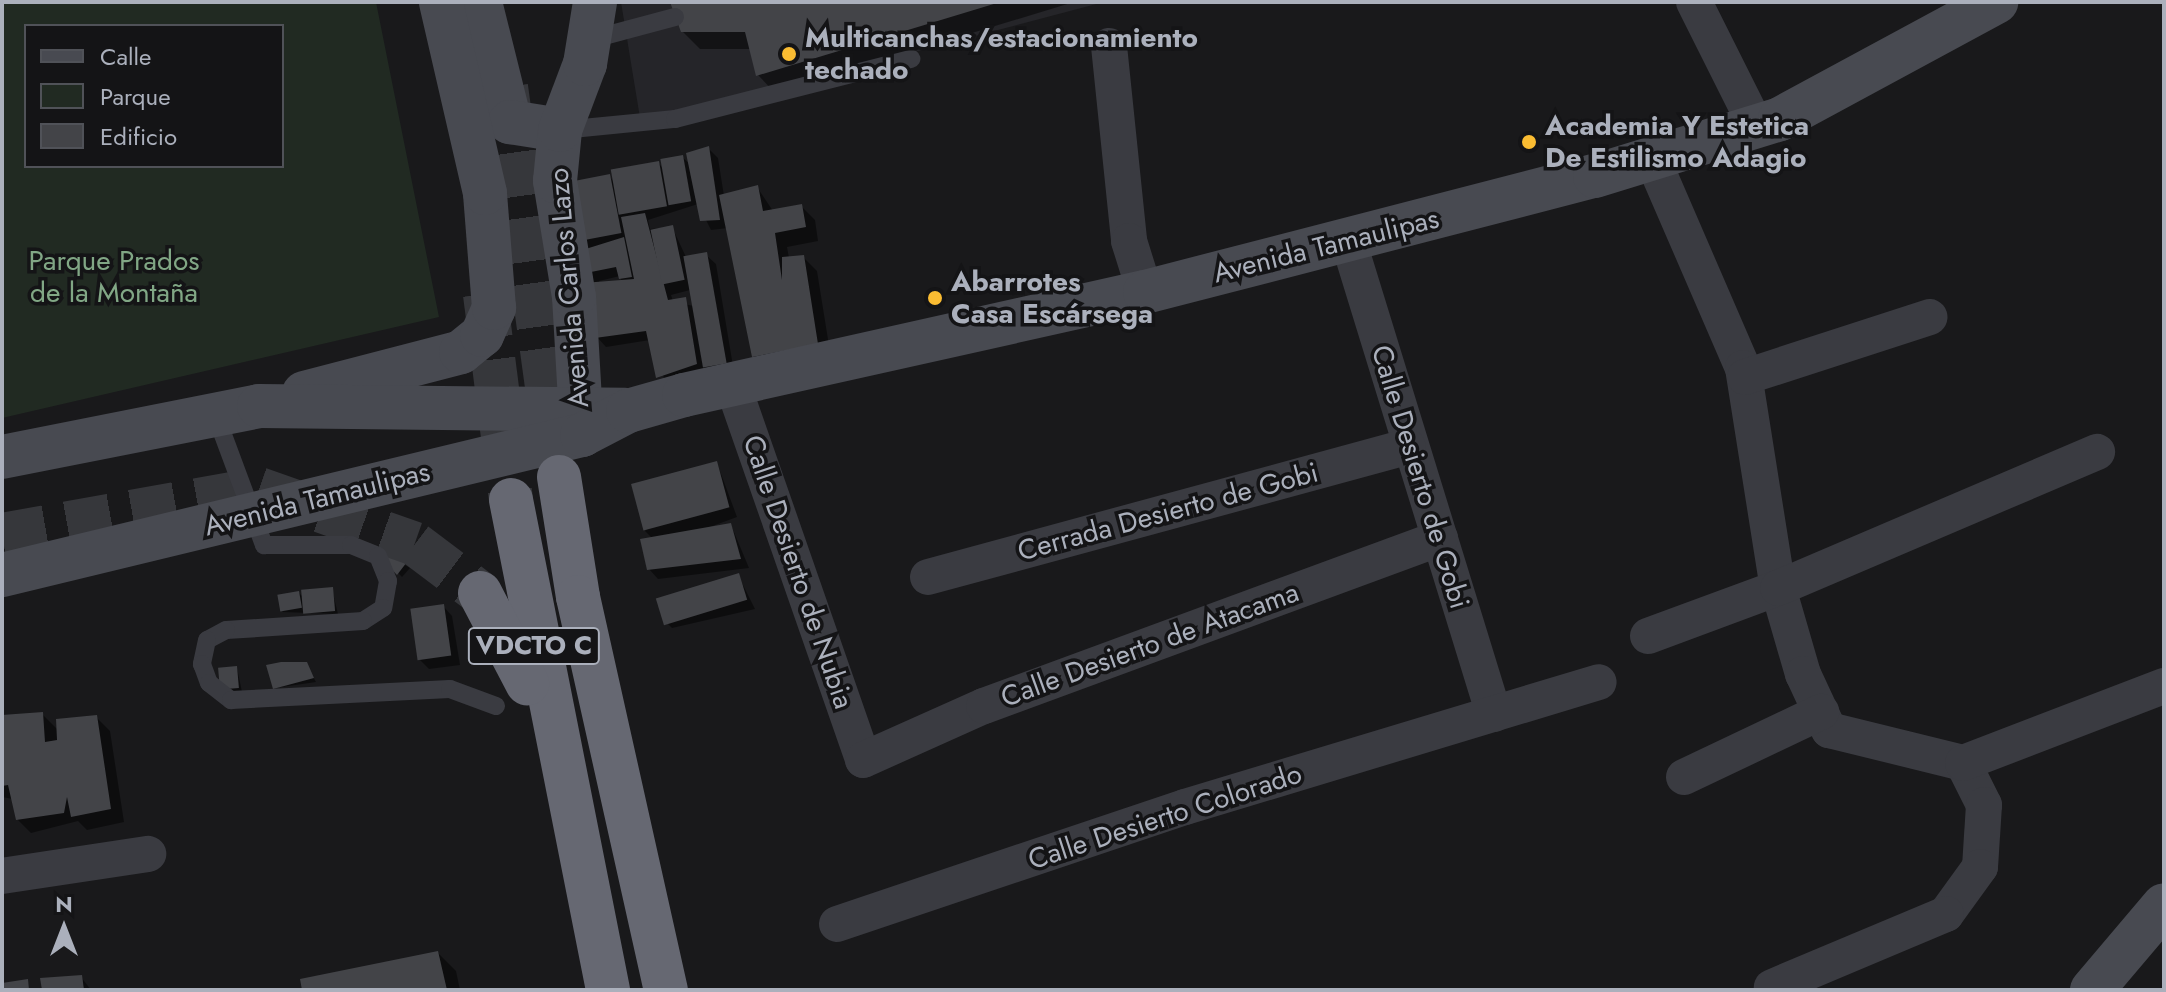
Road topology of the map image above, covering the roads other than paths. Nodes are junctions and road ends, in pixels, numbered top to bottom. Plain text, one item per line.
1 (441, 2) edge
2 (480, 2) edge
3 (1694, 2) edge
4 (1996, 2) edge
5 (675, 17) dead end
6 (592, 21) edge
7 (1109, 46) dead end
8 (911, 59) dead end
9 (1756, 126) junction
10 (560, 130) junction
11 (1652, 158) junction
12 (1348, 240) junction
13 (1145, 292) junction
14 (1930, 317) dead end
15 (1745, 377) junction
16 (732, 383) junction
17 (259, 406) junction
18 (216, 416) junction
19 (580, 420) junction
20 (1408, 447) junction
21 (2097, 452) dead end
22 (2, 457) edge
23 (559, 477) tunnel mouth
24 (511, 500) tunnel mouth
25 (254, 516) junction
26 (1440, 538) junction
27 (2, 575) edge
28 (928, 577) dead end
29 (1778, 588) junction
30 (480, 593) tunnel mouth
31 (1648, 636) dead end
32 (1599, 682) dead end
33 (2164, 686) edge
34 (496, 706) dead end
35 (1821, 712) junction
36 (1494, 714) junction
37 (550, 725) junction
38 (863, 760) joint
39 (1963, 763) junction
40 (1684, 777) dead end
41 (148, 854) dead end
42 (2, 876) edge
43 (2164, 905) edge
44 (837, 924) dead end
45 (1772, 987) dead end
46 (608, 990) edge
47 (666, 990) edge
48 (2092, 990) edge

1 - 17 street
2 - 10 street
3 - 9 street
4 - 9 street, Avenida Tamaulipas
5 - 6 lane
6 - 10 street, Avenida Carlos Lazo
7 - 13 street
8 - 10 lane
9 - 11 street, Avenida Tamaulipas
10 - 19 street, Avenida Carlos Lazo
11 - 12 street, Avenida Tamaulipas
11 - 15 street
12 - 13 street, Avenida Tamaulipas
12 - 20 street, Calle Desierto de Gobi
13 - 16 street, Avenida Tamaulipas
14 - 15 street
15 - 29 street
16 - 19 street, Avenida Tamaulipas
16 - 38 street, Calle Desierto de Nubia
17 - 18 street, Avenida Tamaulipas
17 - 19 street, Avenida Tamaulipas
18 - 22 street, Avenida Tamaulipas
18 - 25 lane
19 - 25 street, Avenida Tamaulipas
20 - 26 street, Calle Desierto de Gobi
20 - 28 street, Cerrada Desierto de Gobi
21 - 29 street
23 - 47 highway, VDCTO C
24 - 37 highway, VDCTO C
25 - 27 street, Avenida Tamaulipas
25 - 34 lane
26 - 36 street, Calle Desierto de Gobi
26 - 38 street, Calle Desierto de Atacama
29 - 31 street
29 - 35 street
30 - 37 highway
32 - 36 street, Calle Desierto Colorado
33 - 39 street
35 - 39 street
35 - 40 street
36 - 44 street, Calle Desierto Colorado
37 - 46 highway, VDCTO C
39 - 45 street
41 - 42 street
43 - 48 street

